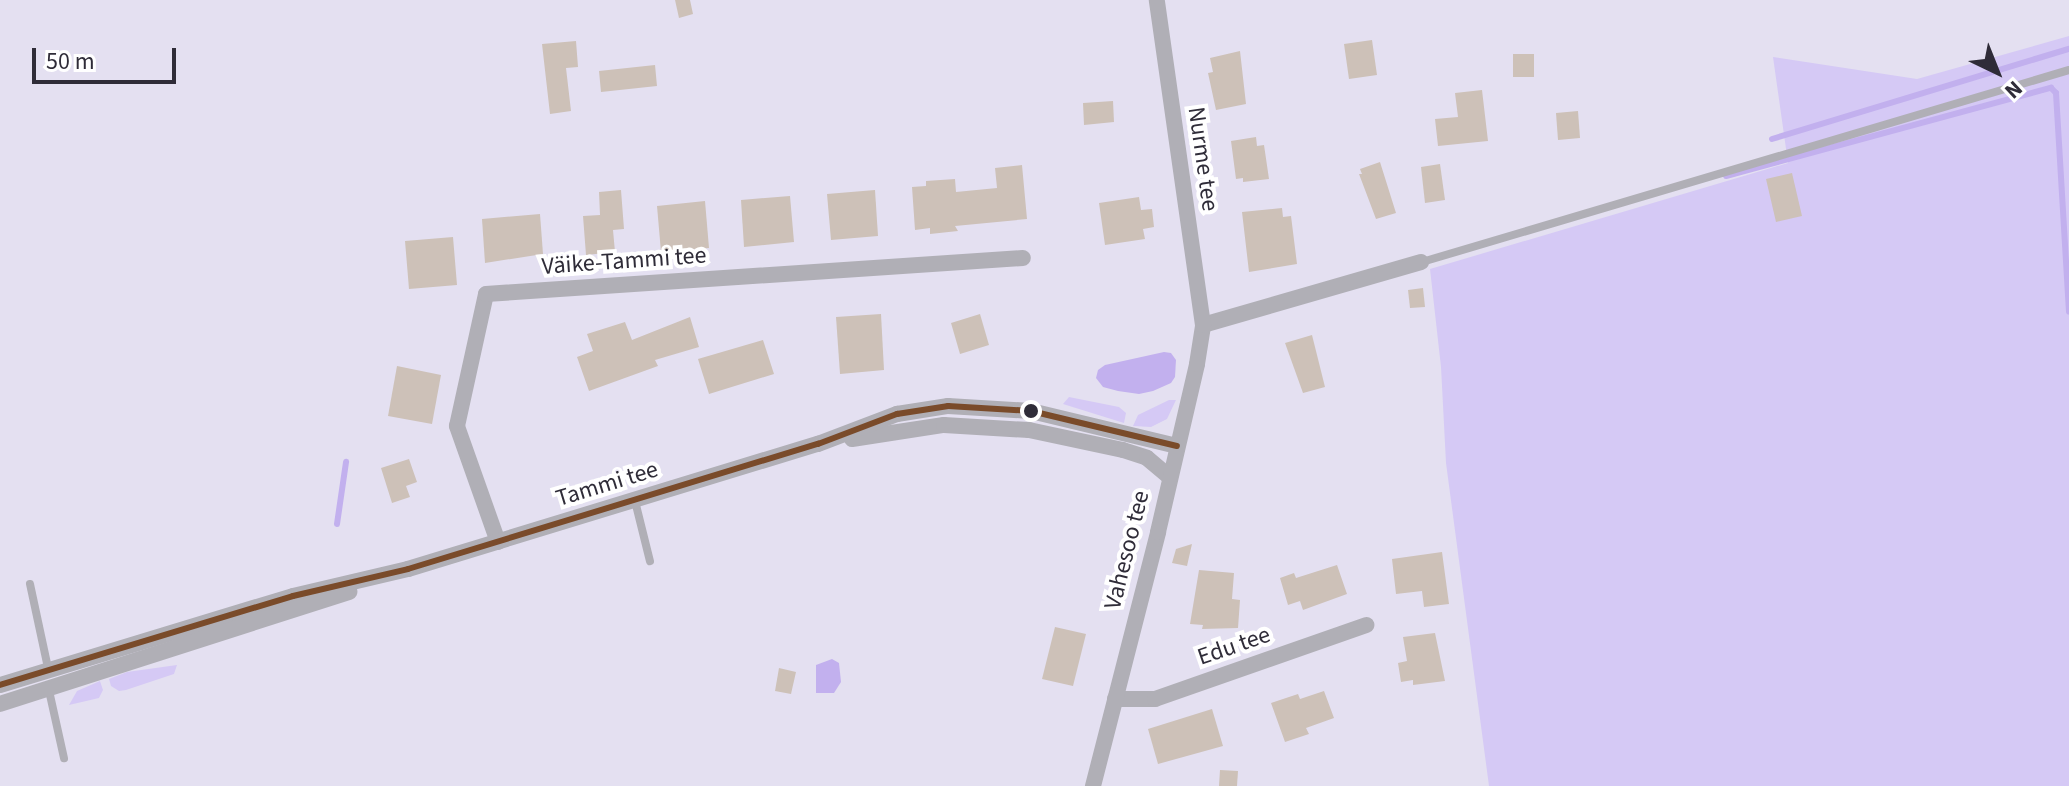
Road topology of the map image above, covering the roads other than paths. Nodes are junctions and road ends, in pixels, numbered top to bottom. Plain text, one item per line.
1 (1157, 0) edge
2 (2069, 70) edge
3 (1023, 258) dead end
4 (1421, 262) joint
5 (1203, 325) junction
6 (818, 444) junction
7 (1177, 446) junction
8 (1170, 477) junction
9 (635, 501) junction
10 (498, 542) junction
11 (650, 561) dead end
12 (408, 569) junction
13 (30, 584) dead end
14 (1366, 625) dead end
15 (49, 670) junction
16 (0, 685) edge
17 (48, 689) junction
18 (1115, 699) junction
19 (0, 704) edge
20 (64, 758) dead end
21 (1093, 786) edge

1 - 5 street, Nurme tee
2 - 4 lane
3 - 10 street, Väike-Tammi tee
4 - 5 street
5 - 7 street, Vahesoo tee
6 - 7 street, Tammi tee
6 - 8 street, Tammi tee
6 - 9 street, Tammi tee
7 - 8 street, Vahesoo tee
8 - 18 street, Vahesoo tee
9 - 10 street, Tammi tee
9 - 11 lane
10 - 12 street, Tammi tee
12 - 15 street, Tammi tee
12 - 17 street, Tammi tee
13 - 15 lane
14 - 18 street, Edu tee
15 - 16 street, Tammi tee
15 - 17 lane
17 - 19 street, Tammi tee
17 - 20 lane
18 - 21 street, Vahesoo tee

